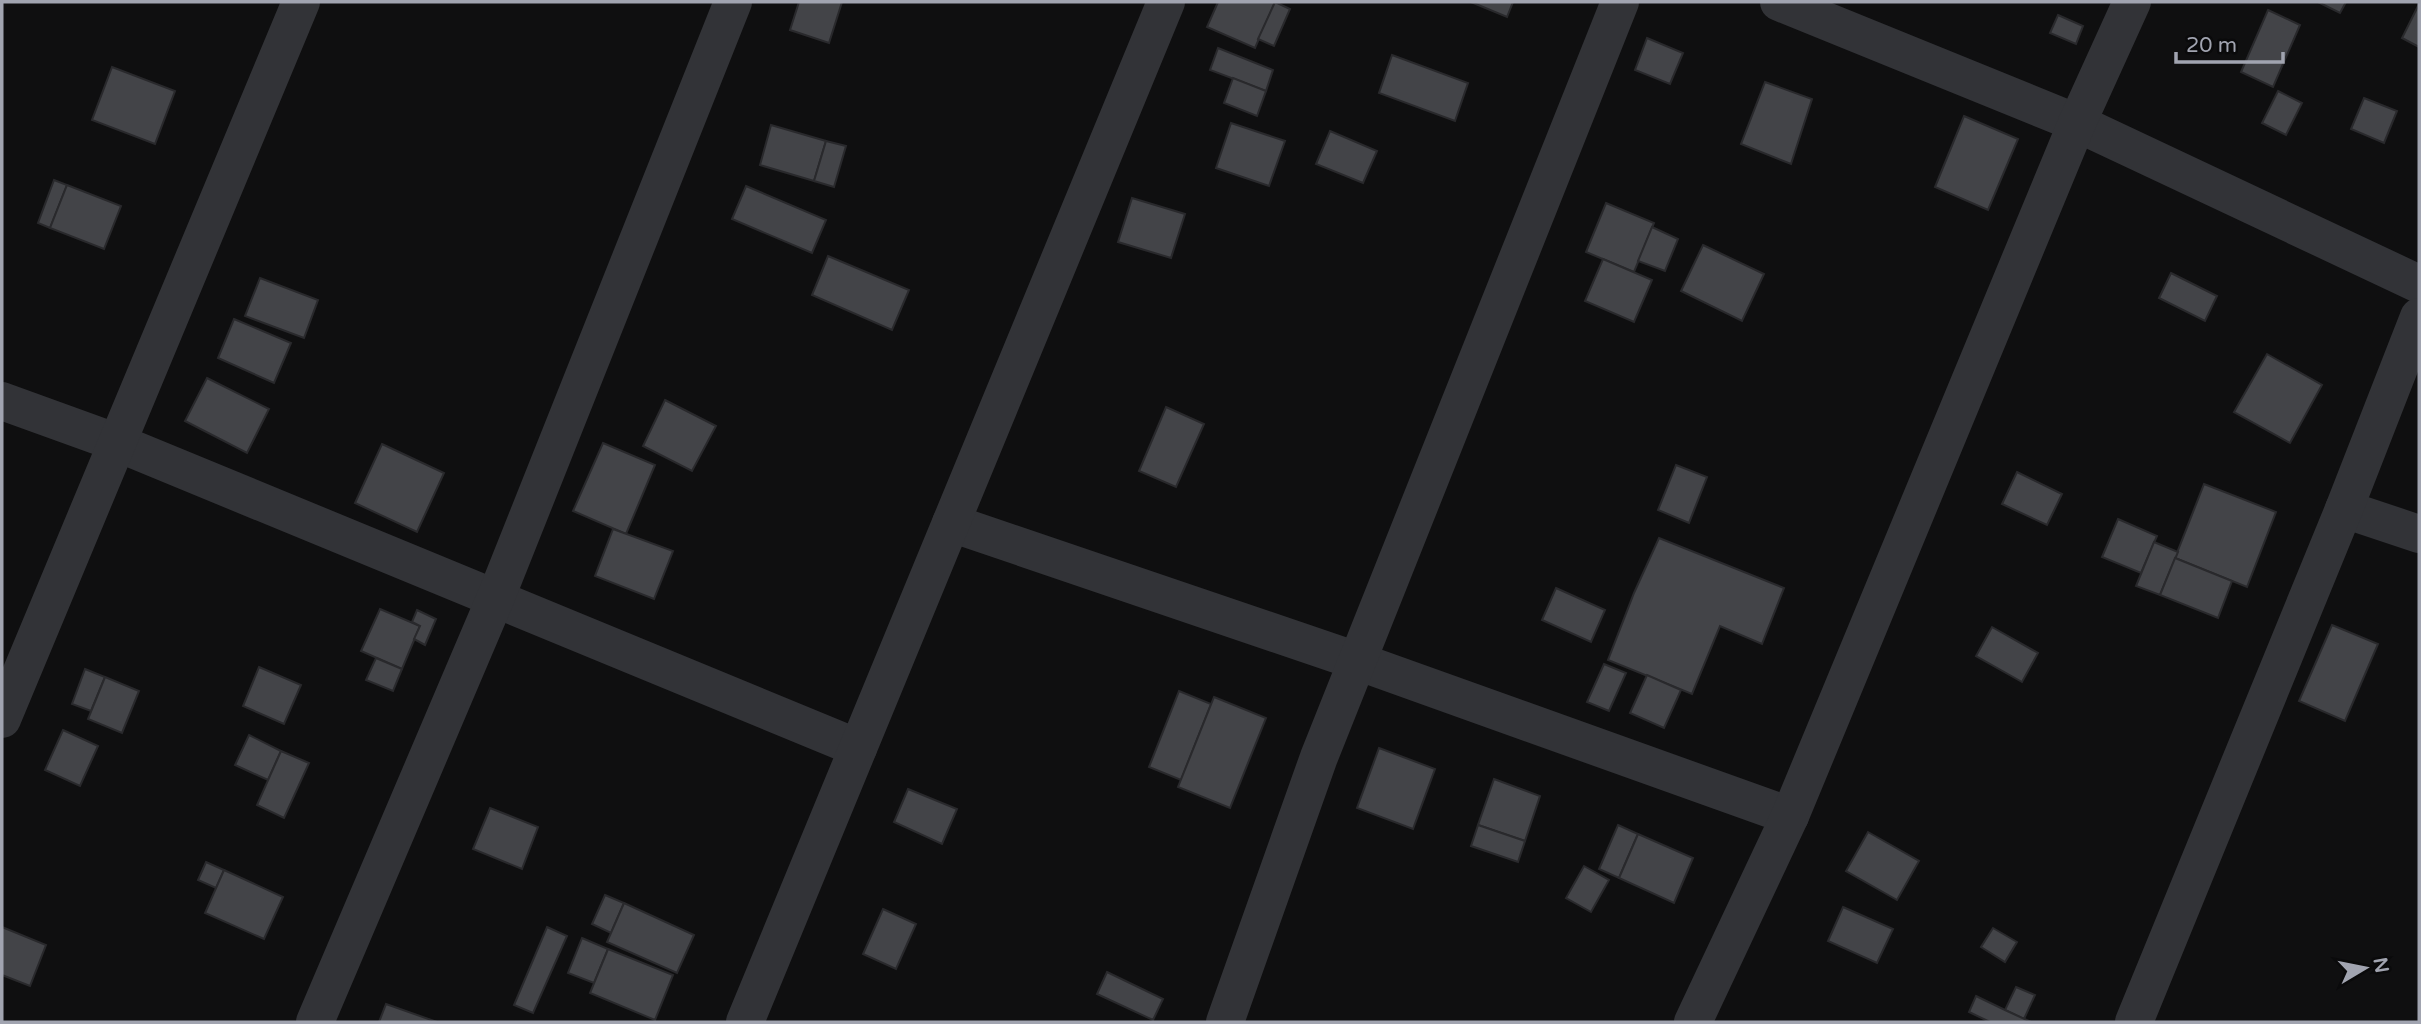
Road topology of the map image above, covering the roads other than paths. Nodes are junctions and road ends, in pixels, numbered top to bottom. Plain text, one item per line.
1 (301, 2) edge
2 (733, 2) edge
3 (1166, 2) edge
4 (1620, 2) edge
5 (1779, 2) edge
6 (2132, 2) edge
7 (2077, 123) junction
8 (2419, 284) edge
9 (2419, 317) edge
10 (2, 401) edge
11 (118, 443) junction
12 (2344, 509) junction
13 (950, 523) junction
14 (2419, 534) edge
15 (496, 597) junction
16 (1357, 661) junction
17 (2, 719) edge
18 (858, 748) junction
19 (1790, 816) junction
20 (314, 1022) edge
21 (745, 1022) edge
22 (1225, 1022) edge
23 (1693, 1022) edge
24 (2134, 1022) edge

1 - 11 street
2 - 15 street
3 - 13 street
4 - 16 street
5 - 7 street
6 - 7 street
7 - 8 street
7 - 19 street
9 - 12 street
10 - 11 street
11 - 15 street
11 - 17 street
12 - 14 street
12 - 24 street
13 - 16 street
13 - 18 street
15 - 18 street
15 - 20 street
16 - 19 street
16 - 22 street
18 - 21 street
19 - 23 street

